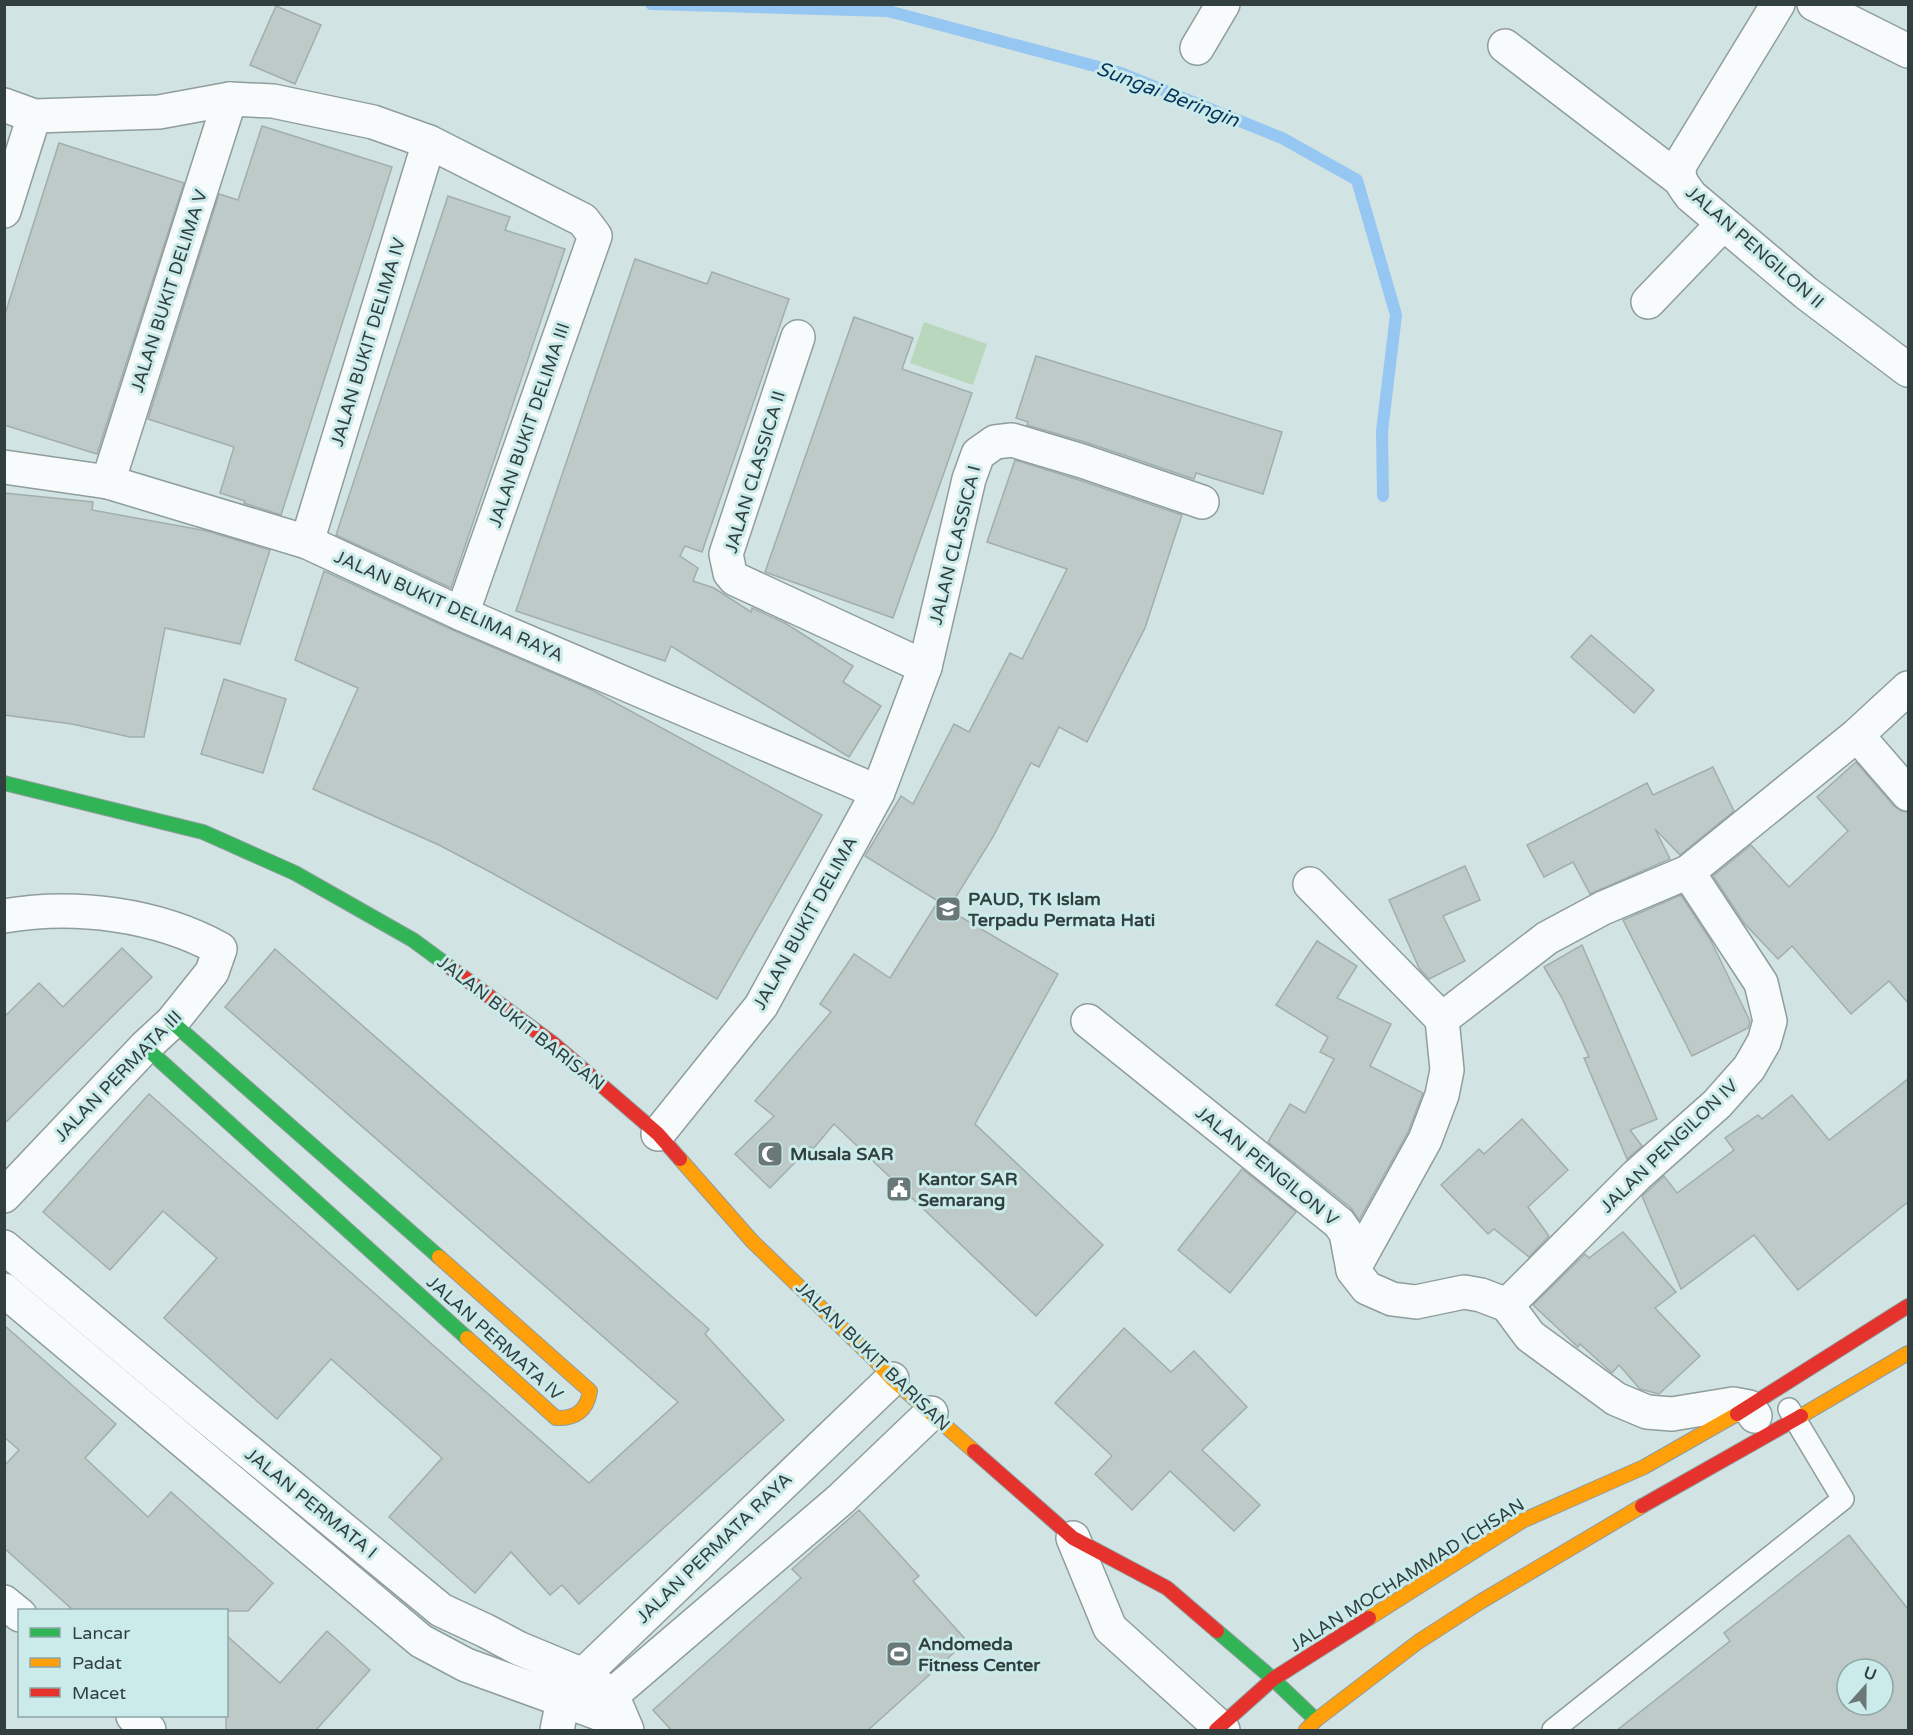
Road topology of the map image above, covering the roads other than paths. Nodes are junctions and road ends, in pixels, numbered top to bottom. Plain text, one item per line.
1 (1223, 4) edge
2 (1778, 4) edge
3 (1814, 4) edge
4 (1505, 46) dead end
5 (1197, 48) dead end
6 (1908, 51) edge
7 (230, 99) junction
8 (19, 110) edge
9 (429, 142) junction
10 (1679, 178) junction
11 (4, 211) edge
12 (1723, 224) junction
13 (1648, 302) dead end
14 (798, 337) dead end
15 (1908, 370) edge
16 (4, 467) edge
17 (108, 482) junction
18 (1202, 502) dead end
19 (307, 542) junction
20 (462, 614) junction
21 (924, 667) junction
22 (1908, 688) edge
23 (1857, 735) junction
24 (4, 783) edge
25 (878, 792) junction
26 (1908, 794) edge
27 (1688, 872) junction
28 (1310, 884) dead end
29 (4, 916) edge
30 (1442, 1019) junction
31 (1088, 1021) dead end
32 (172, 1022) junction
33 (145, 1047) junction
34 (658, 1134) junction
35 (4, 1196) edge
36 (387, 1213) junction
37 (357, 1238) junction
38 (4, 1247) edge
39 (1353, 1270) junction
40 (4, 1290) edge
41 (1507, 1305) junction
42 (1908, 1306) edge
43 (1908, 1353) edge
44 (892, 1379) junction
45 (1777, 1389) junction
46 (191, 1404) junction
47 (1749, 1407) junction
48 (931, 1413) junction
49 (1795, 1419) junction
50 (168, 1428) junction
51 (1766, 1436) junction
52 (1073, 1538) junction
53 (4, 1602) edge
54 (441, 1610) junction
55 (18, 1613) edge
56 (421, 1641) junction
57 (1273, 1679) junction
58 (567, 1709) edge
59 (615, 1716) edge
60 (134, 1717) edge
61 (1314, 1727) edge
62 (1220, 1729) edge
63 (150, 1731) edge
64 (1553, 1731) edge

1 - 5 street
2 - 10 street, JALAN PENGILON II
3 - 6 street
4 - 10 street
7 - 8 street
7 - 9 street
7 - 17 street, JALAN BUKIT DELIMA V
8 - 11 street
9 - 19 street, JALAN BUKIT DELIMA IV
9 - 20 street, JALAN BUKIT DELIMA III
10 - 12 street, JALAN PENGILON II
12 - 13 street
12 - 15 street, JALAN PENGILON II
14 - 21 street, JALAN CLASSICA II
16 - 17 street, JALAN BUKIT DELIMA RAYA
17 - 19 street, JALAN BUKIT DELIMA RAYA
18 - 21 street, JALAN CLASSICA I
19 - 20 street, JALAN BUKIT DELIMA RAYA
20 - 25 street, JALAN BUKIT DELIMA RAYA
21 - 25 street, JALAN CLASSICA I
22 - 23 street
23 - 26 street
23 - 27 street
24 - 34 street, JALAN BUKIT BARISAN
25 - 34 street, JALAN BUKIT DELIMA
27 - 30 street
27 - 41 street, JALAN PENGILON IV
28 - 30 street
29 - 32 street, JALAN PERMATA III
30 - 39 street
31 - 39 street, JALAN PENGILON V
32 - 33 street, JALAN PERMATA III
32 - 36 street, JALAN PERMATA IV
33 - 35 street, JALAN PERMATA III
33 - 37 street, JALAN PERMATA IV
34 - 44 street, JALAN BUKIT BARISAN
36 - 37 street
36 - 37 street, JALAN PERMATA IV
38 - 46 street, JALAN PERMATA I
39 - 41 street
40 - 50 street, JALAN PERMATA I
41 - 47 street
42 - 45 street, JALAN MOCHAMMAD ICHSAN
43 - 49 street
44 - 48 street, JALAN BUKIT BARISAN
44 - 58 street, JALAN PERMATA RAYA
45 - 47 street, JALAN MOCHAMMAD ICHSAN
45 - 49 lane
46 - 50 street
46 - 54 street, JALAN PERMATA I
47 - 51 street
47 - 57 street, JALAN MOCHAMMAD ICHSAN
48 - 52 street, JALAN BUKIT BARISAN
48 - 59 street
49 - 51 street
49 - 64 lane
50 - 56 street, JALAN PERMATA I
51 - 61 street
52 - 57 street, JALAN BUKIT BARISAN
52 - 62 street, JALAN BUKIT BARISAN
53 - 55 street
54 - 56 street
54 - 58 street, JALAN PERMATA I
56 - 58 street, JALAN PERMATA I
57 - 61 street, JALAN BUKIT BARISAN
57 - 62 street, JALAN MOCHAMMAD ICHSAN
58 - 59 street
60 - 63 street

